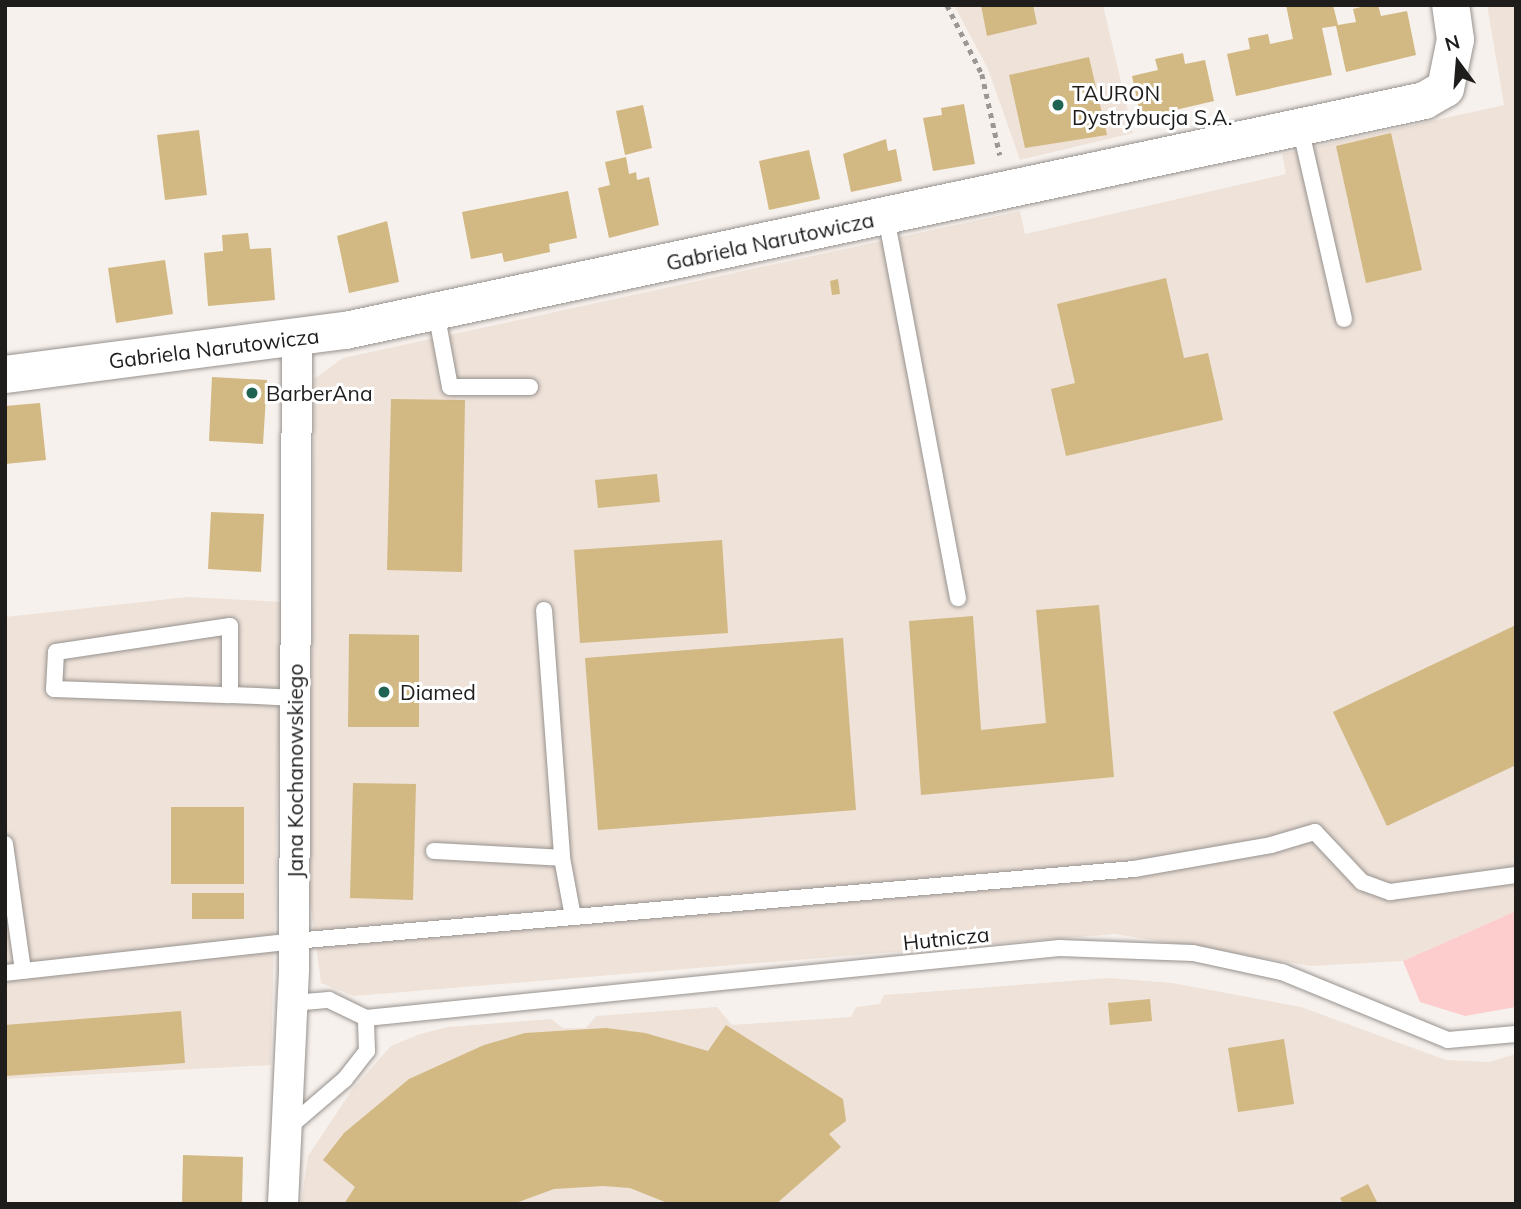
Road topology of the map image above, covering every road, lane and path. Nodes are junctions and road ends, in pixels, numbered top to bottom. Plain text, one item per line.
1 (947, 5) edge
2 (1450, 5) edge
3 (1300, 127) junction
4 (1008, 191) junction
5 (886, 217) junction
6 (436, 312) junction
7 (1344, 319) dead end
8 (297, 339) junction
9 (5, 374) edge
10 (530, 387) dead end
11 (958, 598) dead end
12 (544, 610) dead end
13 (230, 695) junction
14 (295, 698) junction
15 (5, 844) edge
16 (434, 851) dead end
17 (562, 858) junction
18 (1516, 875) edge
19 (572, 917) junction
20 (294, 941) junction
21 (23, 971) junction
22 (5, 973) edge
23 (293, 1003) junction
24 (366, 1018) junction
25 (1516, 1034) edge
26 (286, 1130) junction
27 (283, 1204) edge

1 - 4 path
2 - 3 street, Gabriela Narutowicza
3 - 4 street, Gabriela Narutowicza
3 - 7 lane
4 - 5 street, Gabriela Narutowicza
5 - 6 street, Gabriela Narutowicza
5 - 11 lane
6 - 8 street, Gabriela Narutowicza
6 - 10 lane
8 - 9 street, Gabriela Narutowicza
8 - 14 street, Jana Kochanowskiego
12 - 17 lane
13 - 13 lane
13 - 14 lane
14 - 20 street, Jana Kochanowskiego
15 - 21 lane
16 - 17 lane
17 - 19 lane
18 - 19 lane
19 - 20 lane
20 - 21 lane
20 - 23 street, Jana Kochanowskiego
21 - 22 lane
23 - 24 lane
23 - 26 street, Jana Kochanowskiego
24 - 25 lane, Hutnicza
24 - 26 lane
26 - 27 street, Jana Kochanowskiego

